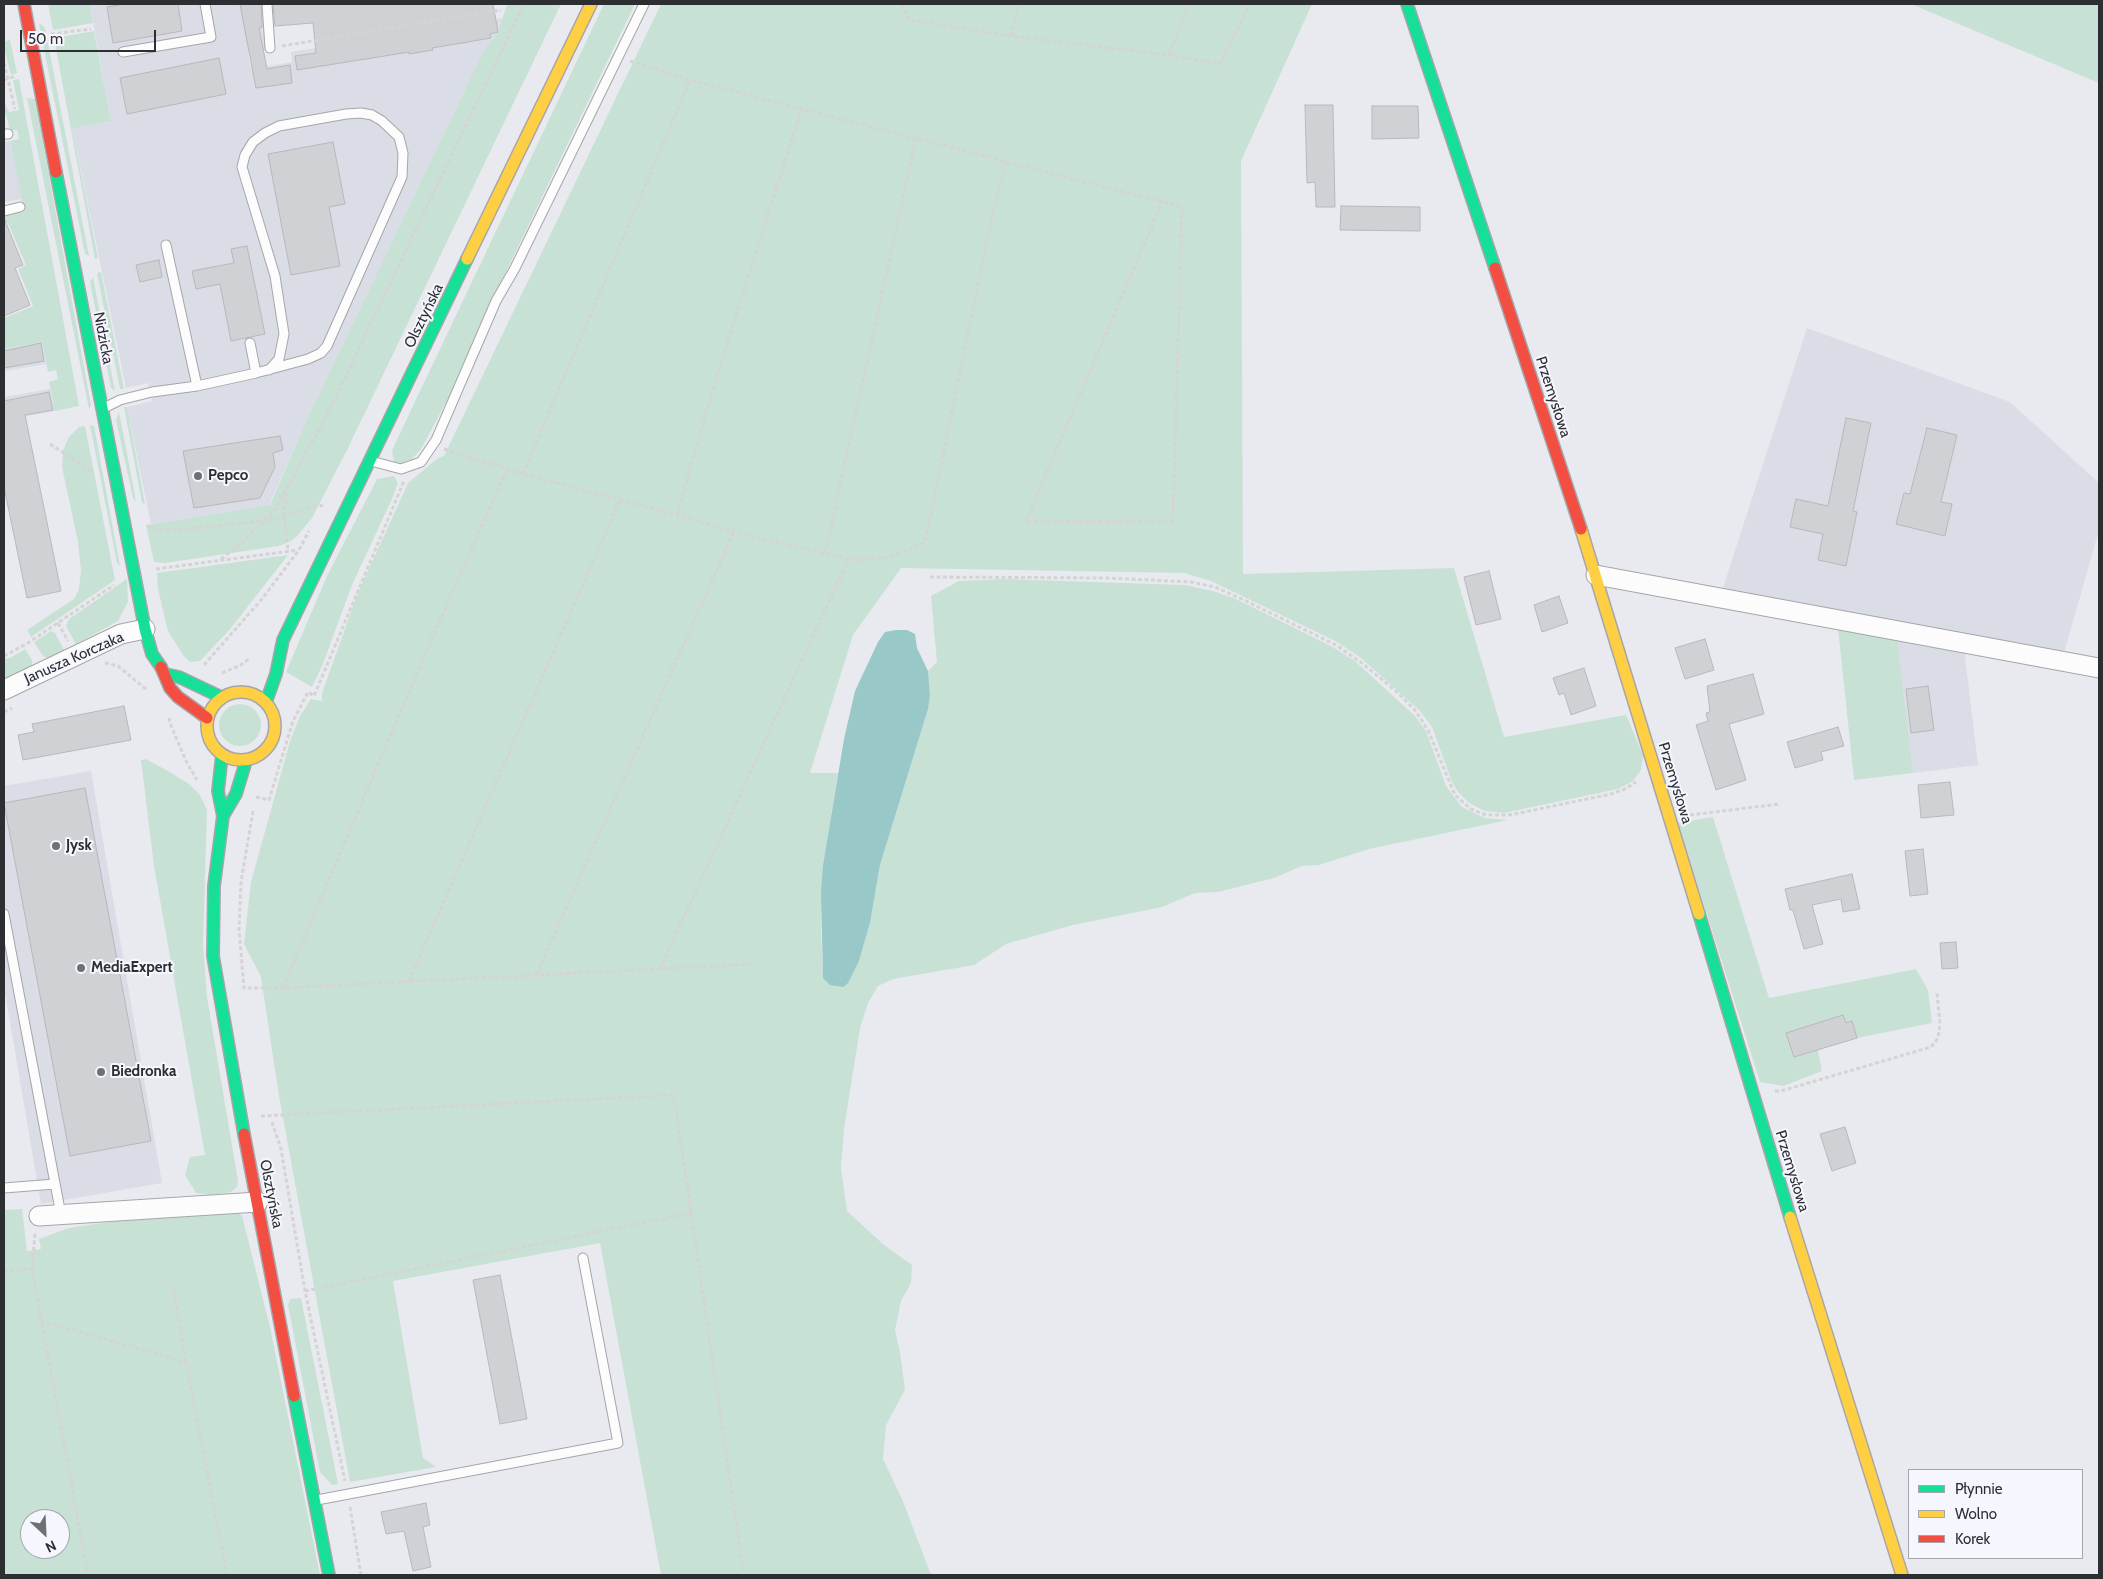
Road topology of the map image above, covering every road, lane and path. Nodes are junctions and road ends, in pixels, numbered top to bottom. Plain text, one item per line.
1 (24, 4) edge
2 (205, 4) edge
3 (267, 4) edge
4 (524, 4) edge
5 (591, 4) edge
6 (644, 4) edge
7 (902, 4) edge
8 (1019, 4) edge
9 (1189, 4) edge
10 (1250, 4) edge
11 (1407, 4) edge
12 (501, 10) dead end
13 (91, 29) dead end
14 (51, 34) dead end
15 (1011, 36) junction
16 (270, 48) joint
17 (123, 52) dead end
18 (1168, 55) junction
19 (618, 57) junction
20 (4, 63) edge
21 (21, 75) dead end
22 (6, 79) edge
23 (690, 80) junction
24 (802, 108) junction
25 (15, 109) dead end
26 (916, 138) junction
27 (1006, 161) junction
28 (1162, 202) junction
29 (20, 207) dead end
30 (4, 210) edge
31 (166, 244) dead end
32 (250, 343) dead end
33 (268, 370) junction
34 (256, 373) junction
35 (197, 386) junction
36 (102, 409) junction
37 (50, 444) dead end
38 (432, 445) junction
39 (371, 461) junction
40 (401, 469) junction
41 (507, 469) junction
42 (523, 474) junction
43 (98, 476) dead end
44 (286, 490) junction
45 (620, 500) junction
46 (323, 505) dead end
47 (284, 515) junction
48 (678, 515) junction
49 (264, 521) junction
50 (144, 526) dead end
51 (734, 532) junction
52 (288, 550) junction
53 (825, 554) junction
54 (849, 558) junction
55 (221, 559) junction
56 (135, 573) junction
57 (1596, 575) junction
58 (930, 577) dead end
59 (145, 629) junction
60 (283, 640) junction
61 (4, 656) edge
62 (250, 658) dead end
63 (266, 659) dead end
64 (204, 665) junction
65 (98, 666) dead end
66 (2099, 668) edge
67 (210, 670) dead end
68 (198, 672) dead end
69 (215, 673) dead end
70 (165, 674) junction
71 (255, 678) dead end
72 (4, 690) edge
73 (148, 691) dead end
74 (249, 692) junction
75 (222, 697) junction
76 (266, 702) junction
77 (16, 706) dead end
78 (171, 710) dead end
79 (4, 712) edge
80 (207, 718) junction
81 (222, 755) junction
82 (1652, 760) junction
83 (246, 761) junction
84 (200, 784) dead end
85 (255, 797) dead end
86 (1779, 804) dead end
87 (223, 816) junction
88 (1670, 818) junction
89 (248, 842) dead end
90 (4, 914) edge
91 (755, 964) dead end
92 (660, 969) junction
93 (536, 975) junction
94 (409, 981) junction
95 (283, 988) junction
96 (1937, 993) dead end
97 (1751, 1086) junction
98 (287, 1114) dead end
99 (272, 1122) dead end
100 (55, 1184) junction
101 (4, 1188) edge
102 (258, 1202) junction
103 (691, 1213) junction
104 (39, 1216) joint
105 (61, 1216) junction
106 (583, 1258) dead end
107 (32, 1269) junction
108 (4, 1271) edge
109 (174, 1287) dead end
110 (305, 1291) junction
111 (41, 1321) junction
112 (186, 1362) junction
113 (348, 1494) junction
114 (315, 1501) junction
115 (743, 1570) dead end
116 (88, 1575) edge
117 (227, 1575) edge
118 (329, 1575) edge
119 (361, 1575) edge
120 (1902, 1575) edge

1 - 36 street, Nidzicka
2 - 17 lane
3 - 16 lane
4 - 44 path
5 - 39 street, Olsztyńska
6 - 19 lane
7 - 15 path
8 - 15 path
9 - 18 path
10 - 18 path
11 - 57 street, Przemysłowa
12 - 16 path
13 - 14 path
15 - 18 path
19 - 23 path
19 - 38 lane
20 - 22 path
21 - 22 path
22 - 25 path
23 - 24 path
23 - 42 path
24 - 26 path
24 - 48 path
26 - 27 path
26 - 53 path
27 - 28 path
27 - 54 path
28 - 28 path
29 - 30 lane
31 - 35 lane
32 - 34 lane
33 - 33 lane
33 - 34 lane
34 - 35 lane
35 - 36 lane
36 - 56 street, Nidzicka
37 - 43 path
38 - 40 lane
38 - 41 path
39 - 40 lane
39 - 60 street, Olsztyńska
40 - 85 path
41 - 42 path
41 - 95 path
42 - 45 path
44 - 47 path
44 - 49 path
45 - 48 path
45 - 94 path
46 - 47 path
47 - 49 path
47 - 52 path
48 - 51 path
49 - 50 path
49 - 55 path
51 - 53 path
51 - 93 path
52 - 55 path
52 - 64 path
53 - 54 path
54 - 92 path
55 - 56 path
56 - 59 street, Nidzicka
56 - 61 path
57 - 66 street
57 - 82 street, Przemysłowa
58 - 82 path
59 - 70 street, Nidzicka
59 - 72 street, Janusza Korczaka
60 - 63 street, Olsztyńska
60 - 76 street, Olsztyńska
62 - 69 path
64 - 67 path
64 - 68 path
65 - 73 path
70 - 75 street
70 - 80 street, Nidzicka
71 - 74 street
74 - 75 street
74 - 76 street
75 - 80 street
76 - 83 street
77 - 79 path
78 - 84 path
80 - 81 street
81 - 83 street
81 - 87 street, Olsztyńska
82 - 88 street, Przemysłowa
83 - 87 street, Olsztyńska
86 - 88 path
87 - 102 street, Olsztyńska
88 - 97 street, Przemysłowa
89 - 95 path
90 - 100 lane
91 - 92 path
92 - 93 path
93 - 94 path
94 - 95 path
96 - 97 path
97 - 120 street, Przemysłowa
98 - 103 path
99 - 110 path
100 - 101 lane
100 - 105 lane
102 - 105 street
102 - 114 street, Olsztyńska
103 - 110 path
103 - 115 path
104 - 105 street
104 - 107 path
106 - 113 lane
107 - 108 path
107 - 111 path
109 - 112 path
110 - 113 path
111 - 112 path
111 - 116 path
112 - 117 path
113 - 114 lane
113 - 119 path
114 - 118 street, Olsztyńska

